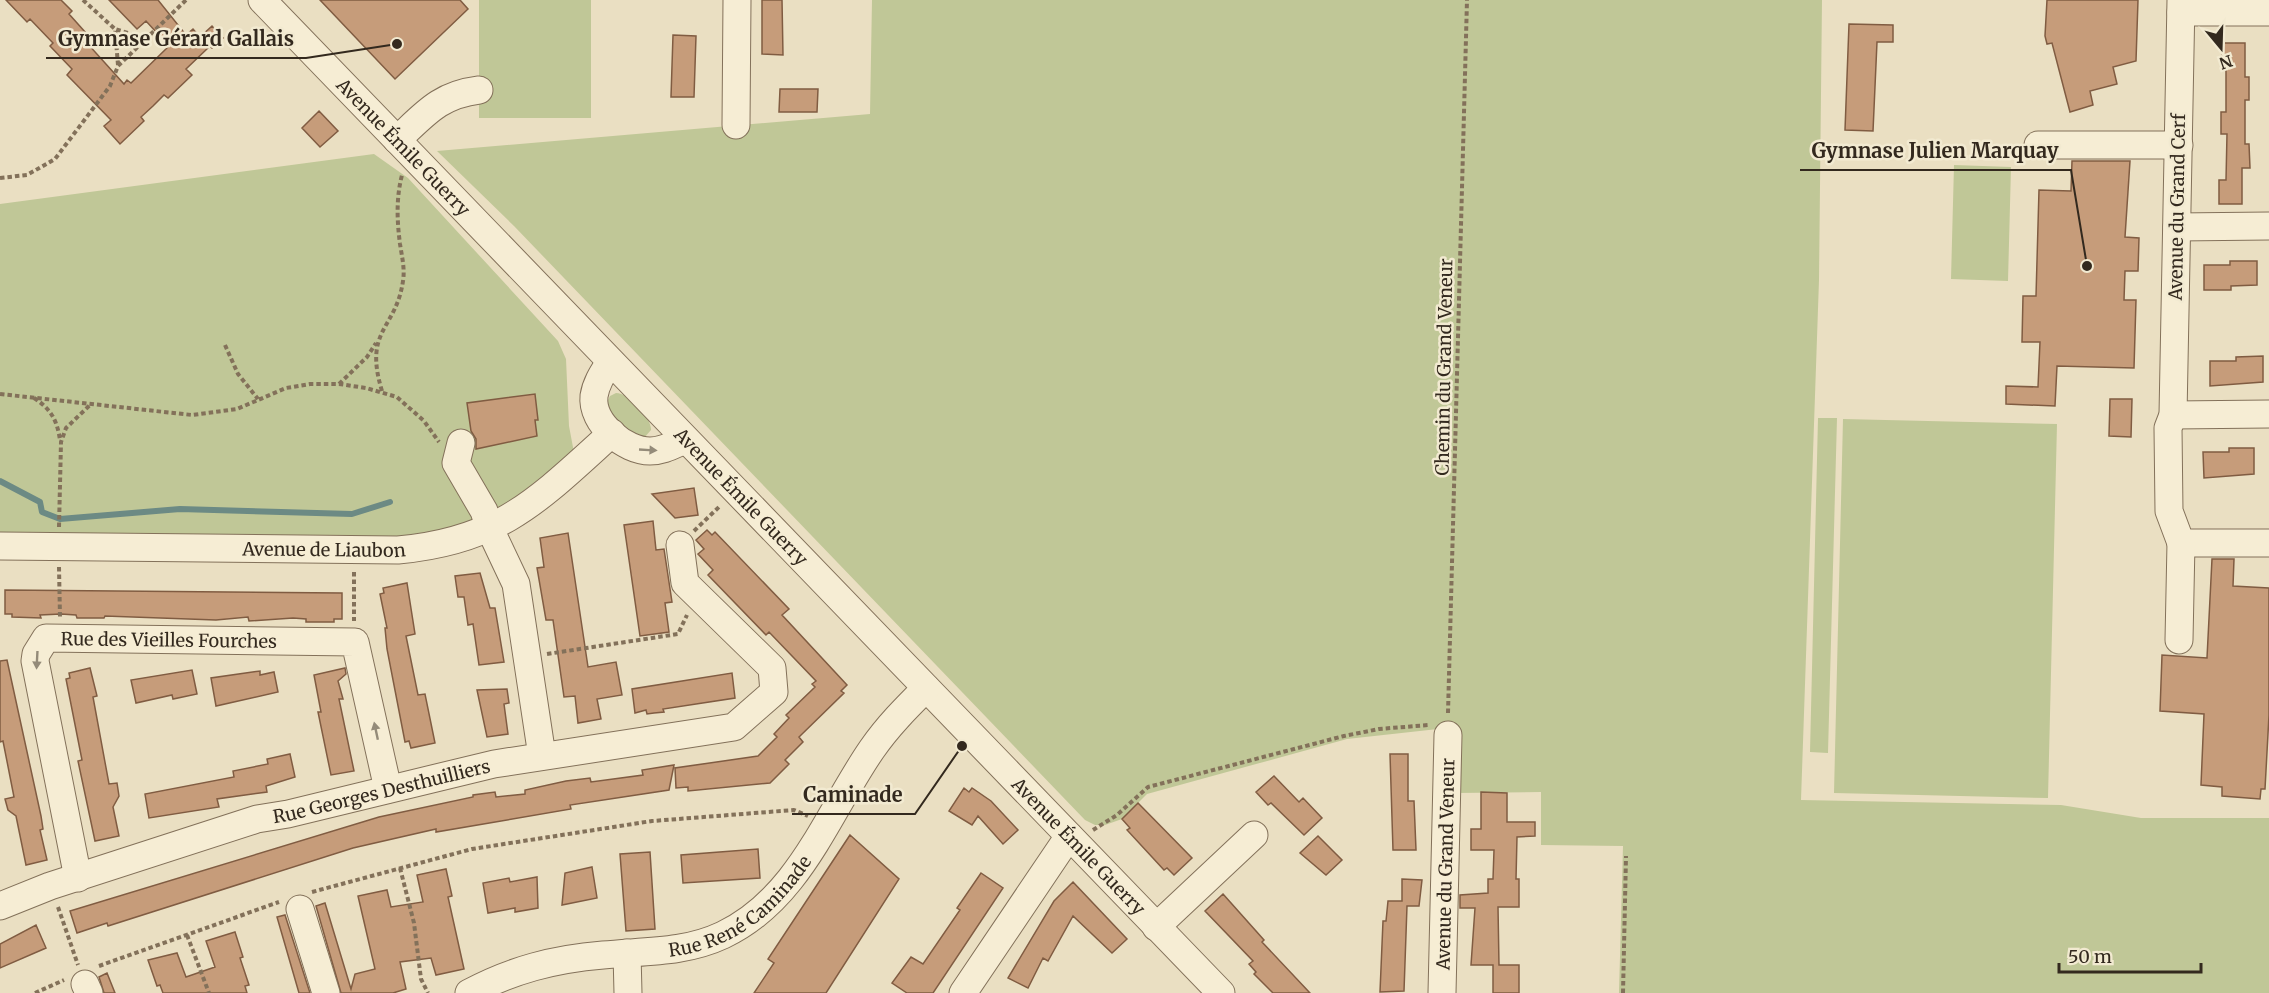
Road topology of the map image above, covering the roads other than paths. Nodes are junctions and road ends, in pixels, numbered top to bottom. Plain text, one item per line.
1 (262, 0) edge
2 (737, 0) edge
3 (2181, 6) edge
4 (2269, 12) edge
5 (479, 90) dead end
6 (736, 125) dead end
7 (397, 140) junction
8 (2038, 145) dead end
9 (2178, 145) junction
10 (2269, 226) edge
11 (2177, 227) junction
12 (610, 362) junction
13 (2173, 414) junction
14 (2269, 414) edge
15 (612, 433) junction
16 (686, 440) junction
17 (459, 453) road end
18 (490, 529) junction
19 (2181, 543) junction
20 (2269, 543) edge
21 (680, 545) road end
22 (0, 546) edge
23 (2179, 640) dead end
24 (926, 688) junction
25 (1448, 729) road end
26 (542, 756) junction
27 (388, 789) junction
28 (1080, 833) junction
29 (1254, 835) dead end
30 (78, 878) junction
31 (298, 901) road end
32 (0, 906) edge
33 (1156, 927) junction
34 (627, 952) junction
35 (326, 993) edge
36 (469, 993) edge
37 (628, 993) edge
38 (963, 993) edge
39 (1221, 993) edge
40 (1442, 993) edge

1 - 7 street, Avenue Émile Guerry
2 - 6 street
3 - 4 street
3 - 9 street, Avenue du Grand Cerf
5 - 7 street
7 - 12 street, Avenue Émile Guerry
8 - 9 street
9 - 11 street, Avenue du Grand Cerf
10 - 11 street
11 - 13 street, Avenue du Grand Cerf
12 - 15 street
12 - 16 street, Avenue Émile Guerry
13 - 14 street
13 - 19 street, Avenue du Grand Cerf
15 -> 16 street
15 - 18 street, Avenue de Liaubon
16 - 24 street, Avenue Émile Guerry
17 - 18 street
18 - 22 street, Avenue de Liaubon
18 - 26 street
19 - 20 street
19 - 23 street
21 - 26 street, Rue Georges Desthuilliers
24 - 28 street, Avenue Émile Guerry
24 - 34 street, Rue René Caminade
25 - 40 street, Avenue du Grand Veneur
26 - 27 street, Rue Georges Desthuilliers
27 - 30 street, Rue Georges Desthuilliers
27 -> 30 street, Rue des Vieilles Fourches
28 - 33 street, Avenue Émile Guerry
28 - 38 street
29 - 33 street
30 - 32 street, Rue Georges Desthuilliers
31 - 35 street
33 - 39 street, Avenue Émile Guerry
34 - 36 street, Rue René Caminade
34 - 37 street

